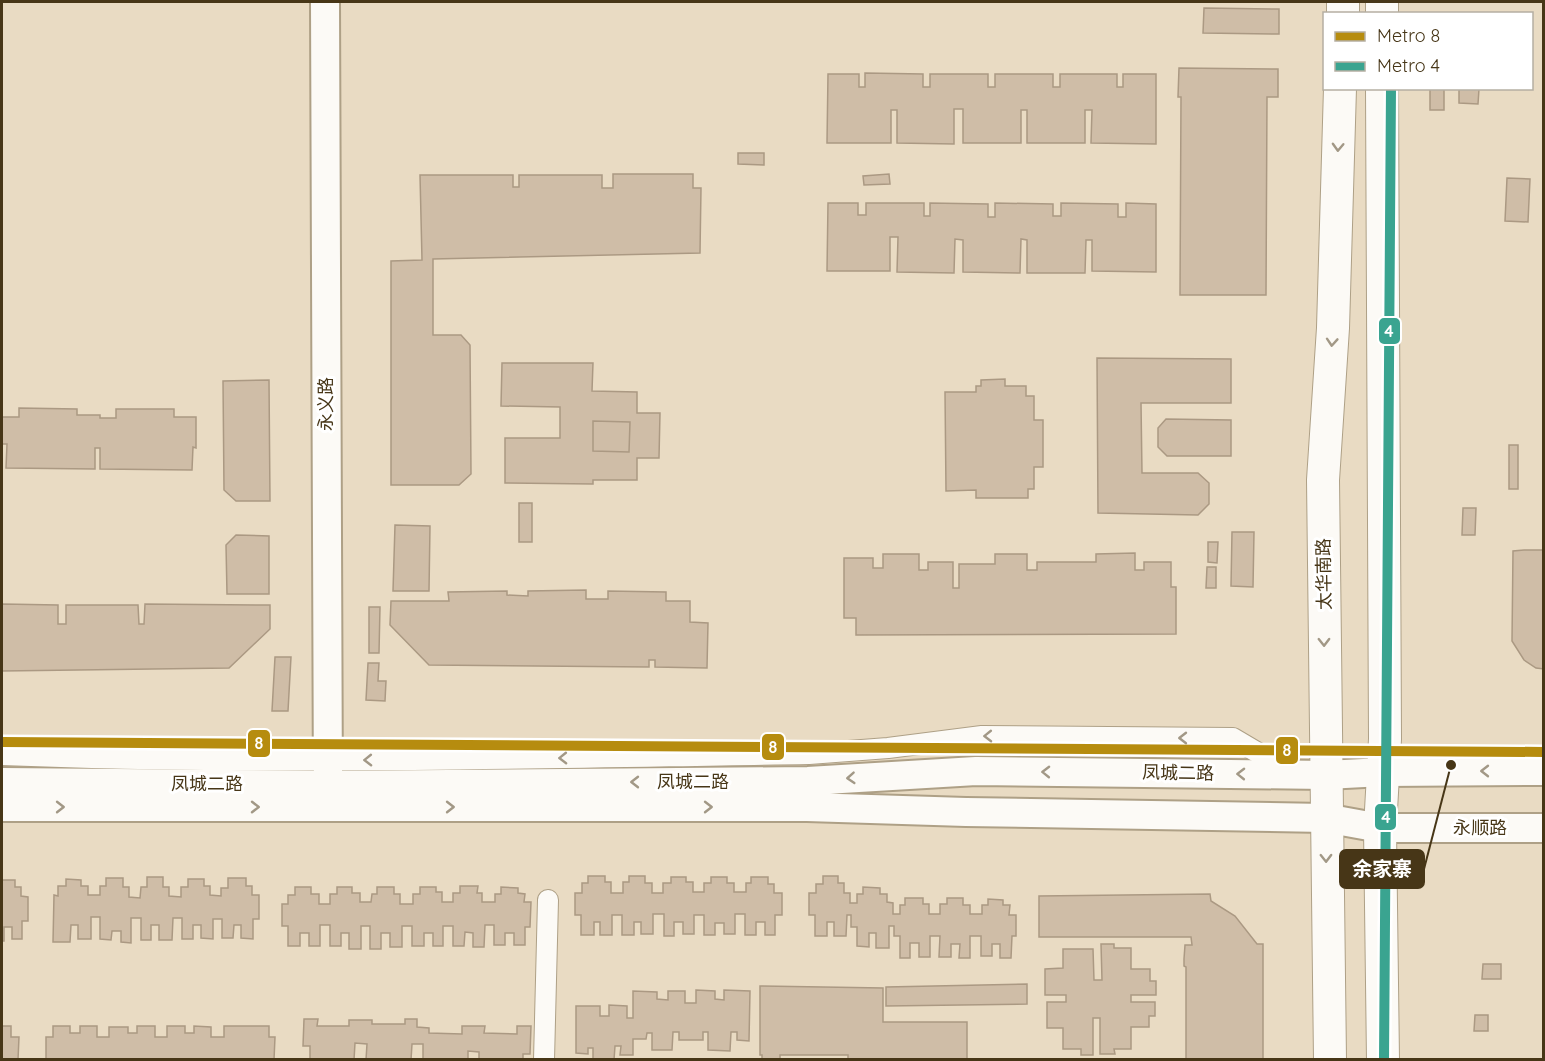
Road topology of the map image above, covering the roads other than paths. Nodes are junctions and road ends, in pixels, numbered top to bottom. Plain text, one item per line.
1 (326, 2) edge
2 (1340, 90) edge
3 (1382, 90) edge
4 (2, 755) edge
5 (1544, 771) edge
6 (1383, 772) junction
7 (1326, 775) junction
8 (2, 782) edge
9 (328, 784) junction
10 (2, 807) edge
11 (1325, 818) junction
12 (1380, 828) junction
13 (1544, 828) edge
14 (548, 900) dead end
15 (544, 1059) edge
16 (1330, 1059) edge
17 (1383, 1059) edge

1 - 9 main road, 永义路
2 -> 7 main road, 太华南路
3 - 6 main road
4 - 9 street
5 -> 6 main road
6 - 7 main road, 凤城二路
6 - 12 main road
7 -> 9 main road, 凤城二路
7 - 11 main road, 太华南路
8 - 9 main road, 凤城二路
10 -> 9 main road, 凤城二路
9 -> 11 main road, 凤城二路
11 - 12 main road, 凤城二路
11 -> 16 main road, 太华南路
12 - 13 main road, 永顺路
12 - 17 main road
14 - 15 street

